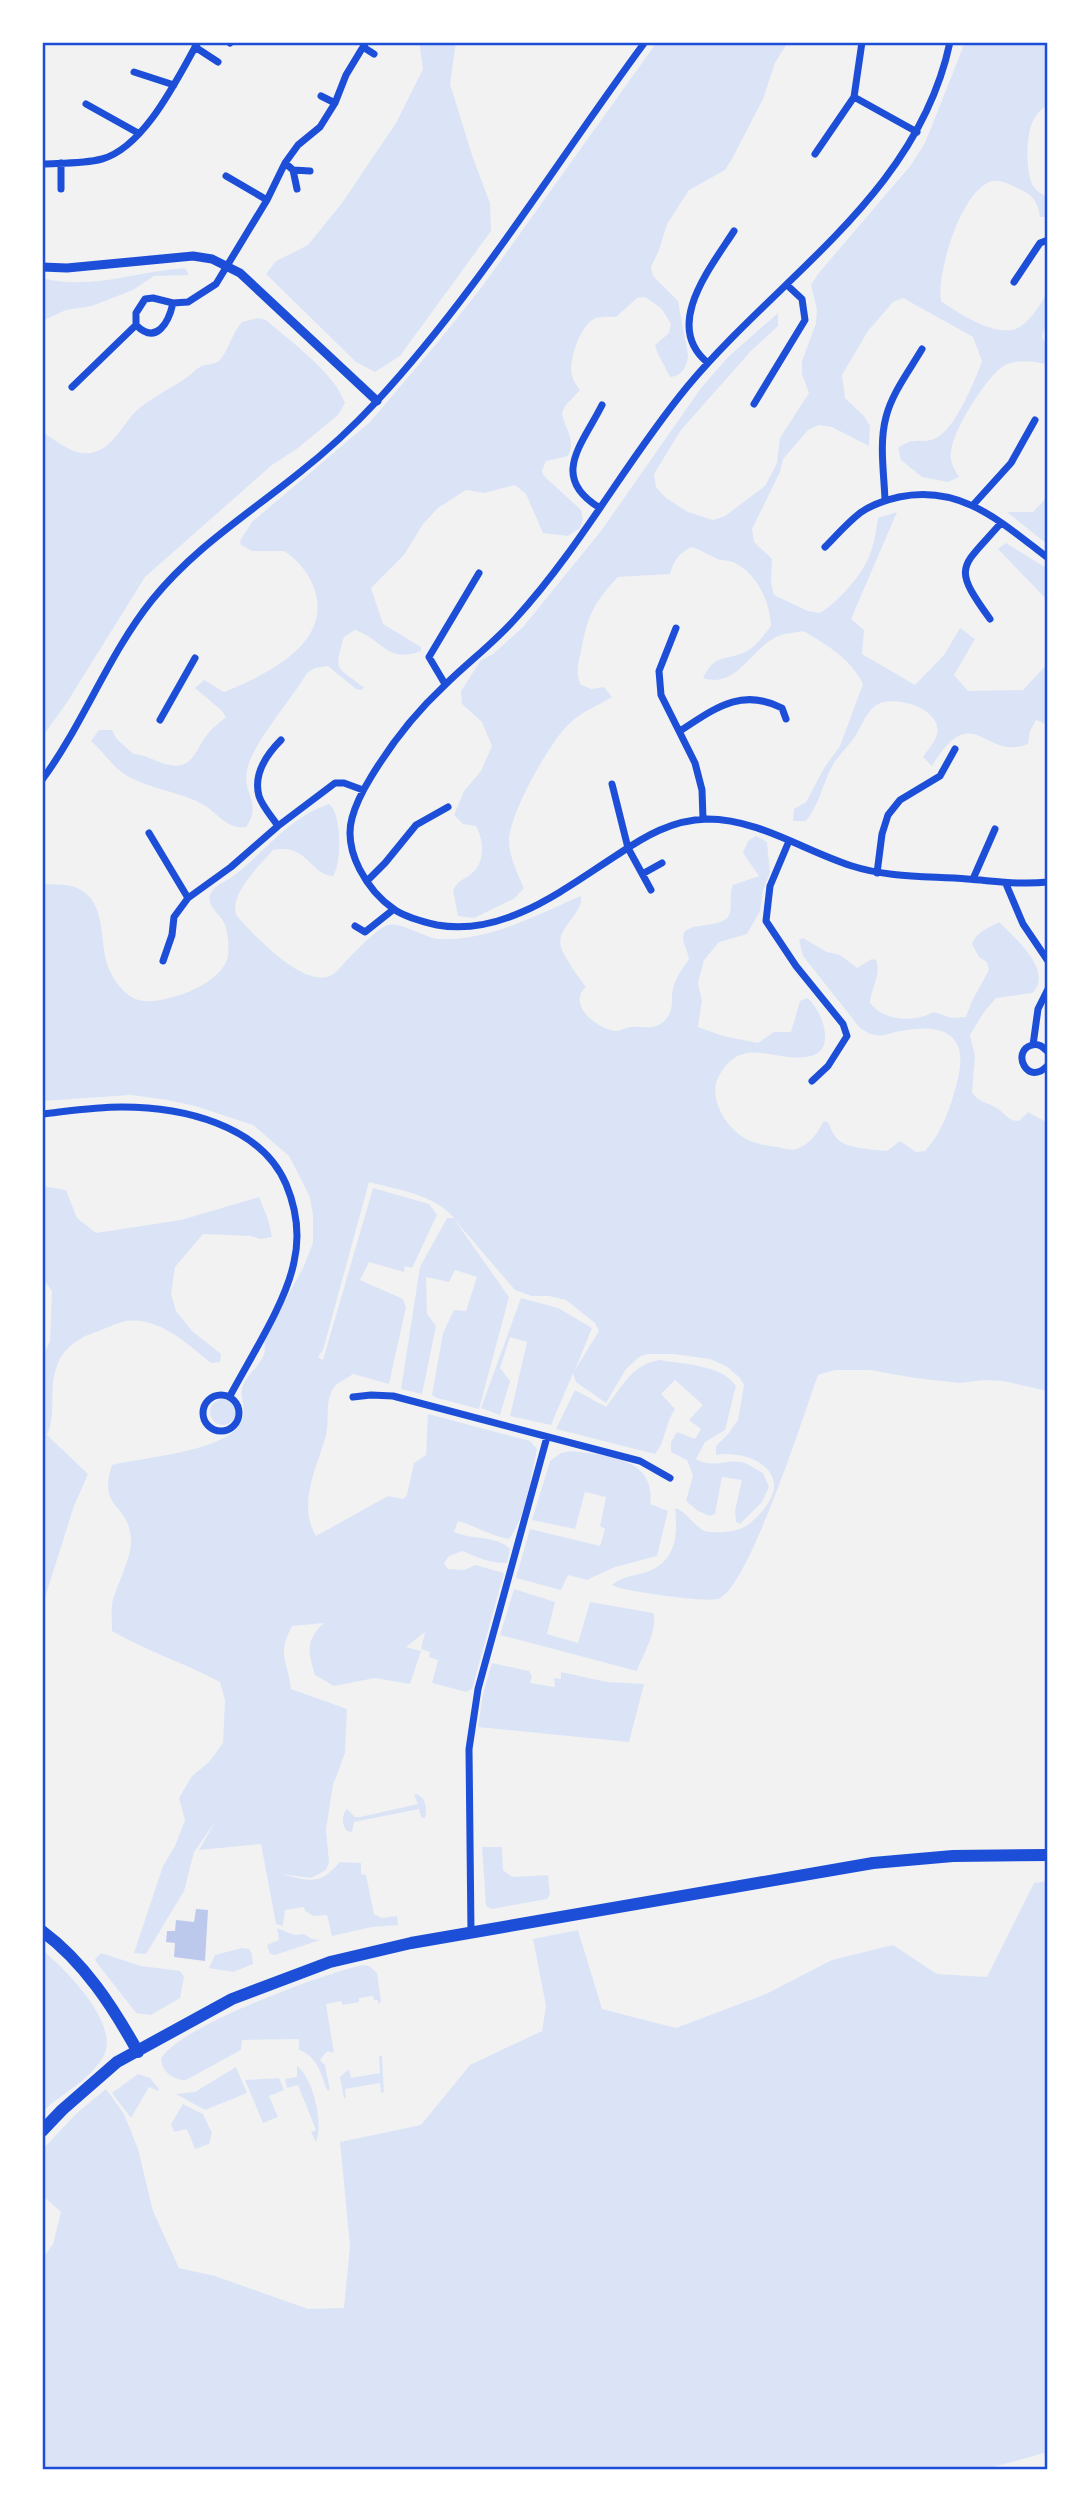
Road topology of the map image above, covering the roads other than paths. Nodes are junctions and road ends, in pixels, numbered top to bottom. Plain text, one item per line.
1 (645, 42) edge
2 (862, 42) edge
3 (950, 42) edge
4 (365, 44) edge
5 (197, 45) edge
6 (374, 54) dead end
7 (218, 62) dead end
8 (338, 69) dead end
9 (134, 72) dead end
10 (346, 75) junction
11 (174, 85) junction
12 (321, 96) dead end
13 (854, 97) junction
14 (335, 103) junction
15 (86, 104) dead end
16 (917, 132) junction
17 (138, 133) junction
18 (815, 154) dead end
19 (61, 163) junction
20 (285, 163) junction
21 (42, 164) edge
22 (293, 170) junction
23 (310, 171) dead end
24 (226, 176) dead end
25 (61, 189) dead end
26 (297, 189) dead end
27 (267, 200) junction
28 (254, 223) junction
29 (262, 228) dead end
30 (734, 230) dead end
31 (1048, 240) edge
32 (228, 265) junction
33 (42, 267) edge
34 (1014, 282) dead end
35 (787, 285) junction
36 (173, 303) junction
37 (136, 325) junction
38 (922, 349) dead end
39 (708, 363) junction
40 (72, 387) dead end
41 (377, 401) junction
42 (754, 404) dead end
43 (602, 405) dead end
44 (1035, 421) dead end
45 (885, 500) junction
46 (973, 505) junction
47 (600, 509) junction
48 (1001, 523) junction
49 (825, 547) dead end
50 (1048, 558) edge
51 (480, 573) dead end
52 (990, 619) dead end
53 (676, 628) dead end
54 (195, 658) dead end
55 (445, 684) junction
56 (786, 719) dead end
57 (160, 720) dead end
58 (680, 732) junction
59 (281, 740) dead end
60 (956, 750) dead end
61 (42, 780) edge
62 (612, 784) dead end
63 (363, 790) junction
64 (448, 807) dead end
65 (703, 819) junction
66 (278, 826) junction
67 (995, 829) dead end
68 (149, 833) dead end
69 (789, 841) junction
70 (628, 848) junction
71 (662, 863) dead end
72 (643, 873) junction
73 (877, 873) junction
74 (972, 879) junction
75 (367, 881) junction
76 (1048, 882) edge
77 (1006, 884) junction
78 (651, 890) dead end
79 (188, 898) junction
80 (394, 909) junction
81 (355, 926) dead end
82 (163, 961) dead end
83 (1048, 961) edge
84 (1048, 989) edge
85 (1033, 1045) junction
86 (1048, 1052) edge
87 (1048, 1065) edge
88 (812, 1081) dead end
89 (42, 1114) edge
90 (230, 1396) junction
91 (353, 1397) dead end
92 (547, 1437) junction
93 (670, 1478) dead end
94 (1048, 1855) edge
95 (42, 1931) edge
96 (471, 1932) junction
97 (138, 2052) junction
98 (42, 2132) edge

1 - 41 street
2 - 13 street
3 - 16 street
4 - 6 street
4 - 10 street
5 - 7 street
5 - 11 street
8 - 10 street
9 - 11 street
10 - 14 street
11 - 17 street
12 - 14 street
13 - 16 street
13 - 18 street
14 - 20 street
15 - 17 street
16 - 35 street
17 - 19 street
19 - 21 street
19 - 25 street
20 - 22 street
20 - 27 street
22 - 23 street
22 - 26 street
24 - 27 street
27 - 28 street
28 - 29 street
28 - 32 street
30 - 39 street
31 - 34 street
32 - 33 street
32 - 36 street
32 - 41 street
35 - 39 street
35 - 42 street
36 - 37 street
36 - 37 street
37 - 40 street
38 - 45 street
39 - 47 street
41 - 61 street
43 - 47 street
44 - 46 street
45 - 46 street
45 - 49 street
46 - 48 street
47 - 55 street
48 - 50 street
48 - 52 street
51 - 55 street
53 - 58 street
54 - 57 street
55 - 63 street
56 - 58 street
58 - 65 street
59 - 66 street
60 - 73 street
62 - 70 street
63 - 66 street
63 - 75 street
64 - 75 street
65 - 69 street
65 - 70 street
66 - 79 street
67 - 74 street
68 - 79 street
69 - 73 street
69 - 88 street
70 - 72 street
70 - 80 street
71 - 72 street
72 - 78 street
73 - 74 street
74 - 77 street
75 - 80 street
76 - 77 street
77 - 83 street
79 - 82 street
80 - 81 street
84 - 85 street
85 - 86 street
85 - 87 street
89 - 90 street
90 - 90 street
91 - 92 street
92 - 93 street
92 - 96 street
94 - 96 main road
95 - 97 main road
96 - 97 main road
97 - 98 main road

